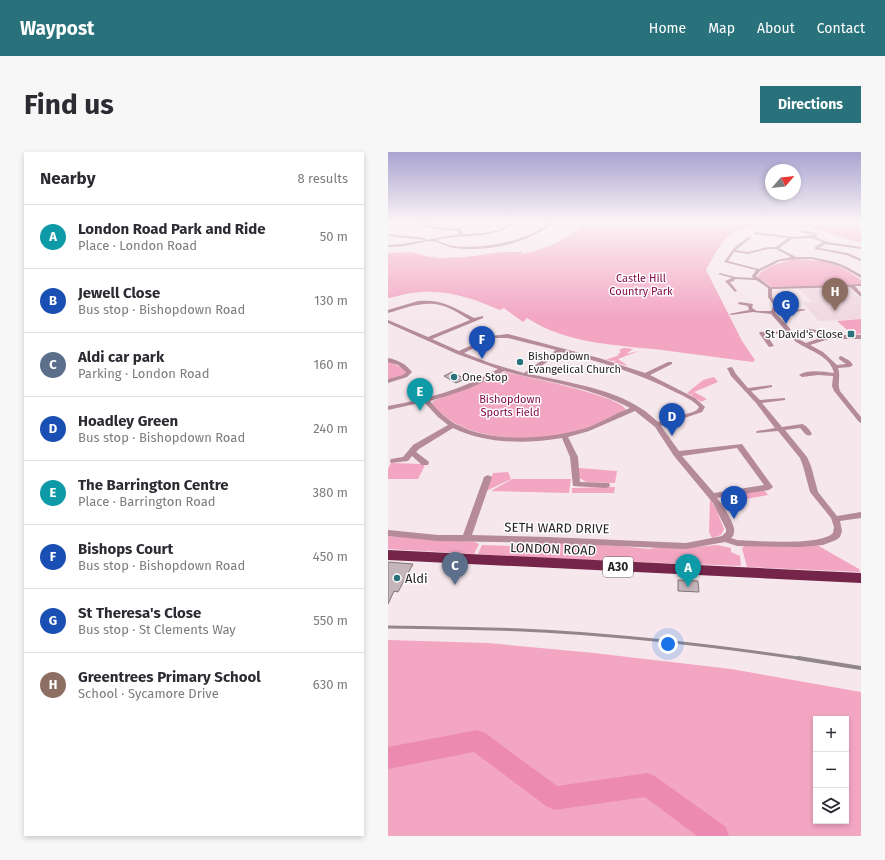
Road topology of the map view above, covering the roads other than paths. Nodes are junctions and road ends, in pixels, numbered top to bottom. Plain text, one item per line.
1 (731, 253) edge
2 (786, 253) edge
3 (836, 253) edge
4 (841, 253) edge
5 (796, 258) junction
6 (824, 260) junction
7 (861, 260) edge
8 (759, 270) junction
9 (720, 274) dead end
10 (861, 277) edge
11 (734, 278) junction
12 (756, 278) junction
13 (861, 285) edge
14 (852, 286) junction
15 (770, 288) junction
16 (729, 292) dead end
17 (861, 296) edge
18 (748, 297) dead end
19 (740, 303) dead end
20 (751, 305) junction
21 (776, 306) junction
22 (804, 310) dead end
23 (754, 311) junction
24 (388, 312) edge
25 (773, 313) junction
26 (731, 314) dead end
27 (481, 317) dead end
28 (473, 320) junction
29 (389, 323) edge
30 (806, 329) dead end
31 (788, 332) junction
32 (829, 337) junction
33 (861, 337) edge
34 (429, 339) junction
35 (771, 346) dead end
36 (805, 346) junction
37 (560, 350) junction
38 (459, 352) junction
39 (841, 358) dead end
40 (388, 360) edge
41 (670, 363) dead end
42 (836, 367) junction
43 (730, 368) dead end
44 (503, 369) junction
45 (526, 374) junction
46 (646, 375) junction
47 (802, 375) dead end
48 (837, 376) junction
49 (388, 381) edge
50 (770, 386) dead end
51 (747, 390) junction
52 (783, 398) dead end
53 (426, 400) junction
54 (758, 402) junction
55 (388, 408) edge
56 (634, 408) junction
57 (861, 421) edge
58 (657, 425) junction
59 (454, 426) junction
60 (780, 429) junction
61 (759, 432) dead end
62 (809, 434) dead end
63 (564, 435) junction
64 (412, 452) junction
65 (677, 454) junction
66 (394, 461) dead end
67 (424, 463) dead end
68 (488, 477) dead end
69 (606, 485) dead end
70 (713, 496) junction
71 (861, 515) edge
72 (835, 519) junction
73 (388, 533) edge
74 (725, 538) junction
75 (466, 539) junction
76 (388, 555) edge
77 (861, 578) edge

1 - 8 street
2 - 5 street
3 - 6 street
4 - 7 street
5 - 6 street
5 - 8 street
6 - 10 street
8 - 12 street
9 - 11 street
11 - 12 street
11 - 16 street
12 - 15 street
13 - 14 street
14 - 15 street
14 - 17 street
15 - 21 street
18 - 20 street
19 - 20 street
20 - 23 street
21 - 22 street
21 - 25 street
23 - 25 street
23 - 26 street
24 - 28 street
25 - 31 street
27 - 28 street
28 - 34 street
29 - 34 street
30 - 32 street
31 - 35 street
31 - 36 street
32 - 33 street
32 - 36 street
34 - 38 street
36 - 42 street
37 - 38 street
37 - 45 street
37 - 46 street
38 - 44 street
39 - 42 street
40 - 49 street
41 - 46 street
42 - 48 street
43 - 51 street
44 - 45 street
44 - 53 street
45 - 56 street
46 - 58 street
47 - 48 street
48 - 57 street
50 - 51 street
51 - 54 street
52 - 54 street
53 - 55 street
53 - 59 street
54 - 60 street
56 - 58 street
56 - 63 street
58 - 65 street
59 - 63 street
59 - 64 street
60 - 61 street
60 - 62 street
60 - 72 street
63 - 69 street
64 - 66 street
64 - 67 street
65 - 70 street
65 - 70 street
68 - 75 street
70 - 74 street
71 - 72 street
72 - 74 street
73 - 75 street, SETH WARD DRIVE
74 - 75 street, SETH WARD DRIVE
76 - 77 highway, LONDON ROAD / A30

